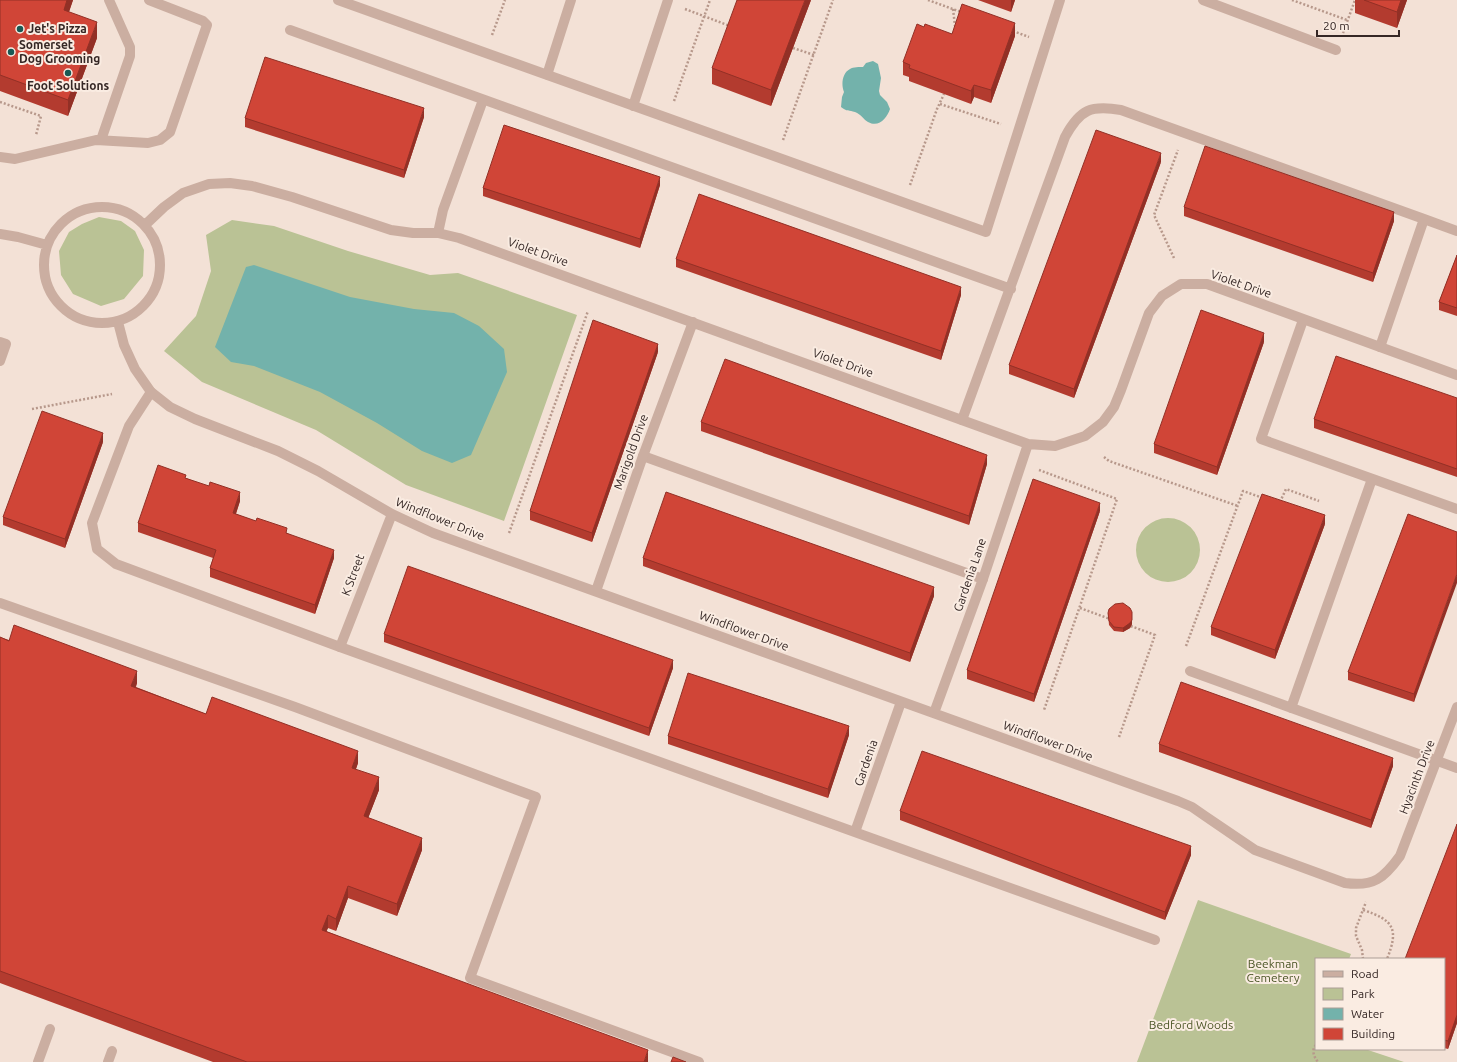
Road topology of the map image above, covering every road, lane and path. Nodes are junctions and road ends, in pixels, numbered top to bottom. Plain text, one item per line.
1 (109, 0) edge
2 (149, 0) edge
3 (338, 0) edge
4 (505, 0) edge
5 (571, 0) edge
6 (710, 0) edge
7 (833, 0) edge
8 (928, 0) edge
9 (1060, 0) edge
10 (1203, 0) edge
11 (1292, 0) edge
12 (1355, 0) edge
13 (668, 2) edge
14 (952, 9) junction
15 (967, 14) edge
16 (704, 16) junction
17 (1347, 20) junction
18 (733, 27) edge
19 (290, 30) dead end
20 (1010, 30) edge
21 (956, 32) edge
22 (1046, 43) junction
23 (793, 48) edge
24 (1336, 50) joint
25 (486, 53) junction
26 (814, 55) junction
27 (547, 75) junction
28 (944, 94) edge
29 (483, 100) junction
30 (0, 102) edge
31 (940, 104) junction
32 (633, 106) junction
33 (668, 118) junction
34 (1019, 130) junction
35 (34, 139) dead end
36 (101, 140) junction
37 (1178, 148) dead end
38 (0, 157) edge
39 (777, 157) junction
40 (904, 202) junction
41 (1424, 220) junction
42 (145, 225) junction
43 (1457, 231) edge
44 (438, 233) junction
45 (0, 234) edge
46 (47, 244) junction
47 (1174, 258) dead end
48 (1011, 288) junction
49 (588, 311) dead end
50 (1303, 320) junction
51 (118, 322) junction
52 (693, 322) junction
53 (0, 342) edge
54 (1380, 347) junction
55 (0, 361) edge
56 (1457, 375) edge
57 (151, 392) junction
58 (112, 394) dead end
59 (32, 409) dead end
60 (962, 420) junction
61 (1028, 444) junction
62 (643, 456) junction
63 (1104, 458) dead end
64 (1037, 469) dead end
65 (1372, 479) junction
66 (1264, 499) edge
67 (1319, 501) dead end
68 (1279, 504) edge
69 (1238, 506) junction
70 (1457, 509) edge
71 (392, 514) junction
72 (509, 533) dead end
73 (983, 579) junction
74 (596, 591) junction
75 (0, 603) edge
76 (1080, 608) junction
77 (1110, 618) edge
78 (1125, 624) edge
79 (1186, 646) dead end
80 (340, 647) junction
81 (1190, 671) dead end
82 (901, 702) junction
83 (1457, 707) edge
84 (1291, 708) junction
85 (1044, 710) dead end
86 (934, 713) junction
87 (1119, 737) dead end
88 (1437, 761) junction
89 (1457, 768) edge
90 (855, 832) junction
91 (1400, 856) joint
92 (1366, 899) dead end
93 (1363, 910) junction
94 (1155, 940) dead end
95 (1363, 958) edge
96 (1387, 958) edge
97 (50, 1029) dead end
98 (1315, 1046) edge
99 (112, 1051) dead end
100 (38, 1062) edge
101 (108, 1062) edge
102 (699, 1062) edge
103 (1318, 1062) edge

1 - 36 street
2 - 36 street
3 - 25 street
4 - 25 path
5 - 27 street
6 - 16 path
7 - 26 path
8 - 14 path
9 - 22 street
10 - 24 street
11 - 17 path
12 - 17 path
13 - 16 path
13 - 32 street
14 - 15 path
14 - 21 path
16 - 18 path
16 - 33 path
17 - 24 path
19 - 29 street
20 - 22 path
22 - 34 street
23 - 26 path
25 - 27 street
26 - 39 path
27 - 32 street
28 - 31 path
29 - 44 street
29 - 48 street
30 - 35 path
31 - 34 path
31 - 40 path
32 - 33 street
33 - 39 street
34 - 40 street
36 - 38 street
37 - 47 path
39 - 40 street
41 - 43 street
41 - 48 street
41 - 54 street
42 - 44 street, Violet Drive
42 - 46 street
42 - 51 street
44 - 52 street, Violet Drive
45 - 46 street
46 - 51 street
48 - 60 street
49 - 72 path
50 - 54 street, Violet Drive
50 - 61 street, Violet Drive
50 - 65 street
51 - 57 street, Windflower Drive
52 - 60 street, Violet Drive
52 - 62 street, Marigold Drive
53 - 55 street
54 - 56 street, Violet Drive
57 - 71 street, Windflower Drive
57 - 80 street
58 - 59 path
60 - 61 street, Violet Drive
61 - 73 street, Gardenia Lane
62 - 73 street
62 - 74 street, Marigold Drive
63 - 69 path
64 - 76 path
65 - 70 street
65 - 84 street
66 - 69 path
67 - 68 path
69 - 79 path
71 - 74 street, Windflower Drive
71 - 80 street, K Street
73 - 86 street, Gardenia Lane
74 - 82 street, Windflower Drive
75 - 102 street
76 - 77 path
76 - 85 path
78 - 87 path
80 - 90 street
81 - 84 street
82 - 86 street, Windflower Drive
82 - 90 street, Gardenia
83 - 88 street, Hyacinth Drive
84 - 88 street
86 - 91 street, Windflower Drive
88 - 89 street
88 - 91 street, Hyacinth Drive
90 - 94 street
92 - 93 path
93 - 95 path
93 - 96 path
97 - 100 street
98 - 103 path
99 - 101 street

